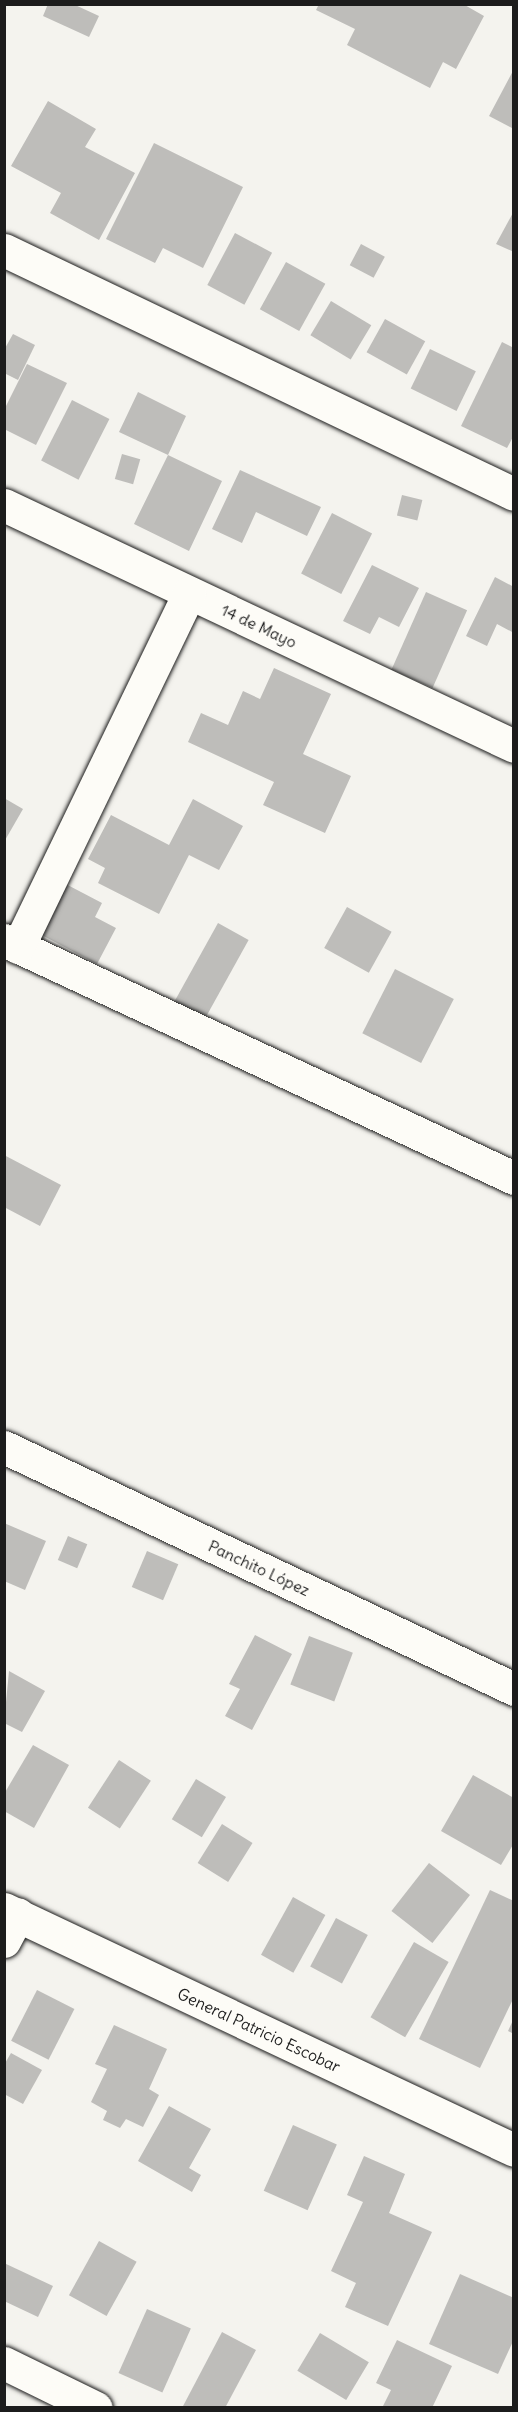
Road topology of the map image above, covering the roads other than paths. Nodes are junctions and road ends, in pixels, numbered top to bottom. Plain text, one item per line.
1 (4, 250) edge
2 (513, 494) edge
3 (4, 506) edge
4 (189, 593) junction
5 (513, 746) edge
6 (11, 943) edge
7 (513, 1178) edge
8 (4, 1447) edge
9 (513, 1689) edge
10 (9, 1922) edge
11 (513, 2151) edge
12 (4, 2363) edge
13 (96, 2408) edge

1 - 2 street
3 - 4 street, 14 de Mayo
4 - 5 street, 14 de Mayo
4 - 6 street
6 - 7 street
8 - 9 street, Panchito López
10 - 11 street, General Patricio Escobar
12 - 13 street

